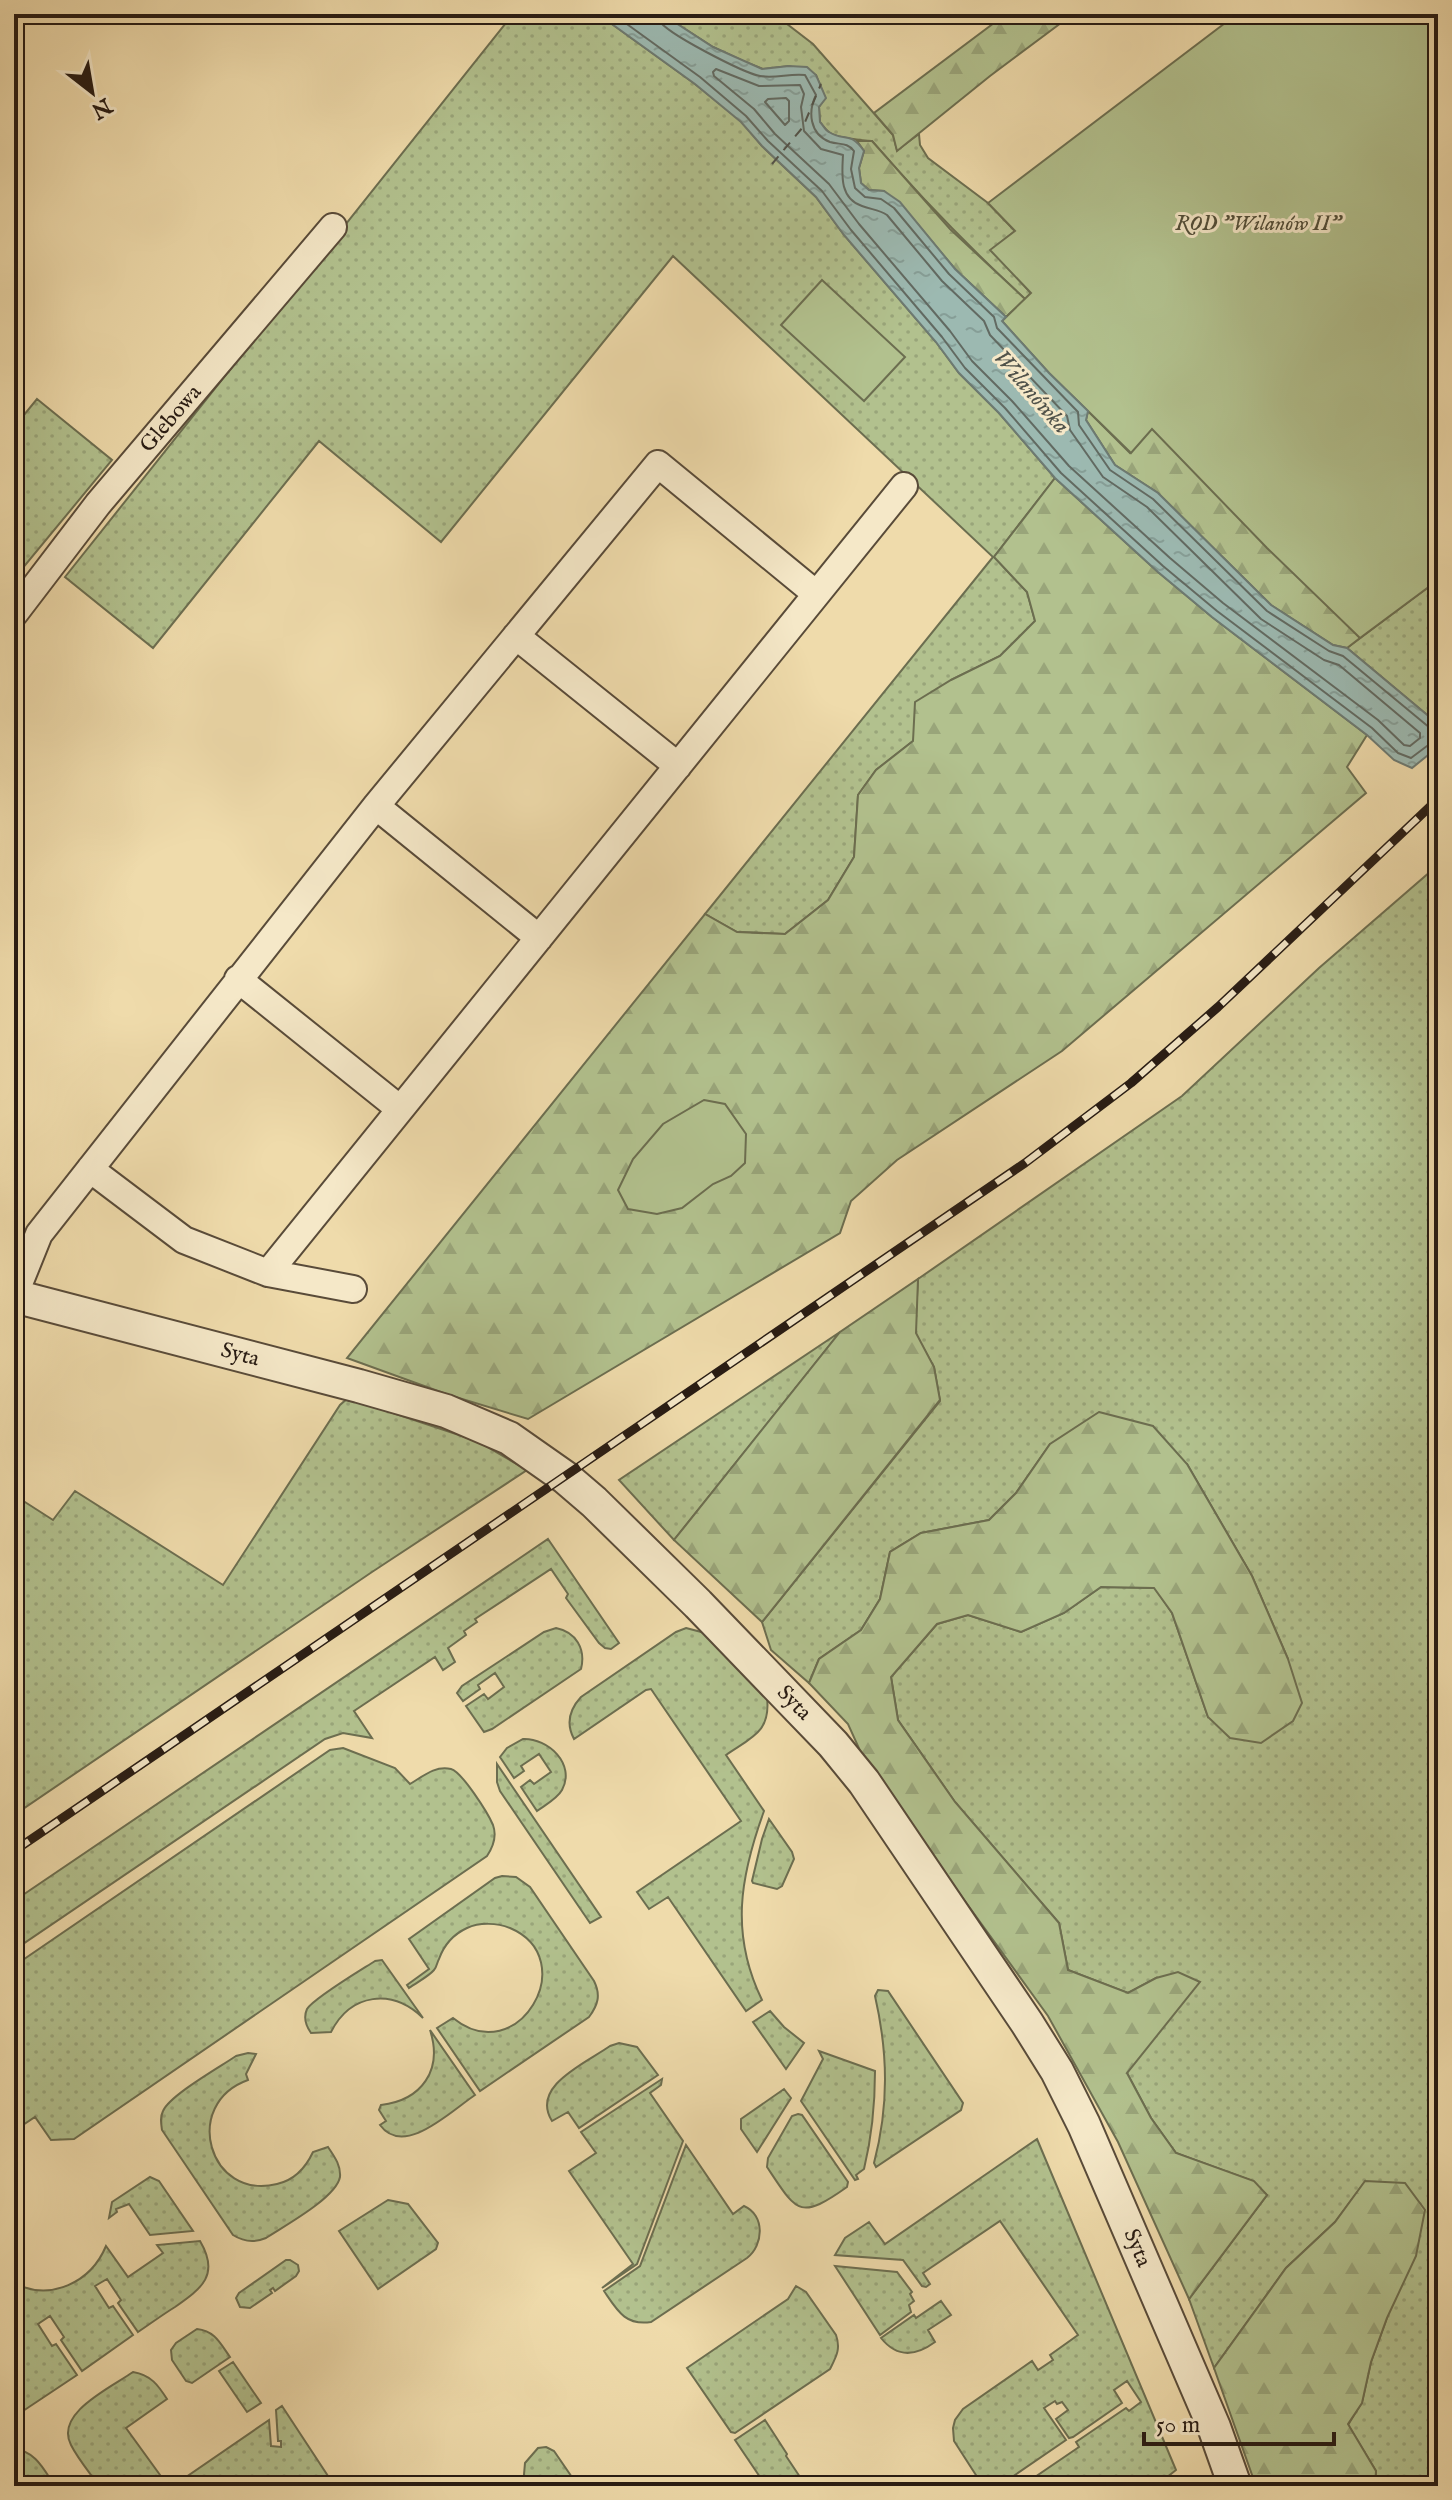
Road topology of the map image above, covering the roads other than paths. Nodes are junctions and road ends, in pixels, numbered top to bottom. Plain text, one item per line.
1 (333, 227) dead end
2 (904, 486) dead end
3 (815, 593) junction
4 (14, 614) edge
5 (516, 636) junction
6 (678, 766) junction
7 (376, 806) junction
8 (539, 938) junction
9 (238, 979) junction
10 (400, 1109) junction
11 (90, 1169) junction
12 (268, 1273) junction
13 (353, 1289) dead end
14 (14, 1296) edge
15 (1235, 2486) edge

1 - 4 street, Glebowa
2 - 3 street
3 - 5 street
3 - 6 street
5 - 6 street
5 - 7 street
6 - 8 street
7 - 8 street
7 - 9 street
8 - 10 street
9 - 10 street
9 - 11 street
10 - 12 street
11 - 12 street
11 - 14 street
12 - 13 street
14 - 15 street, Syta

